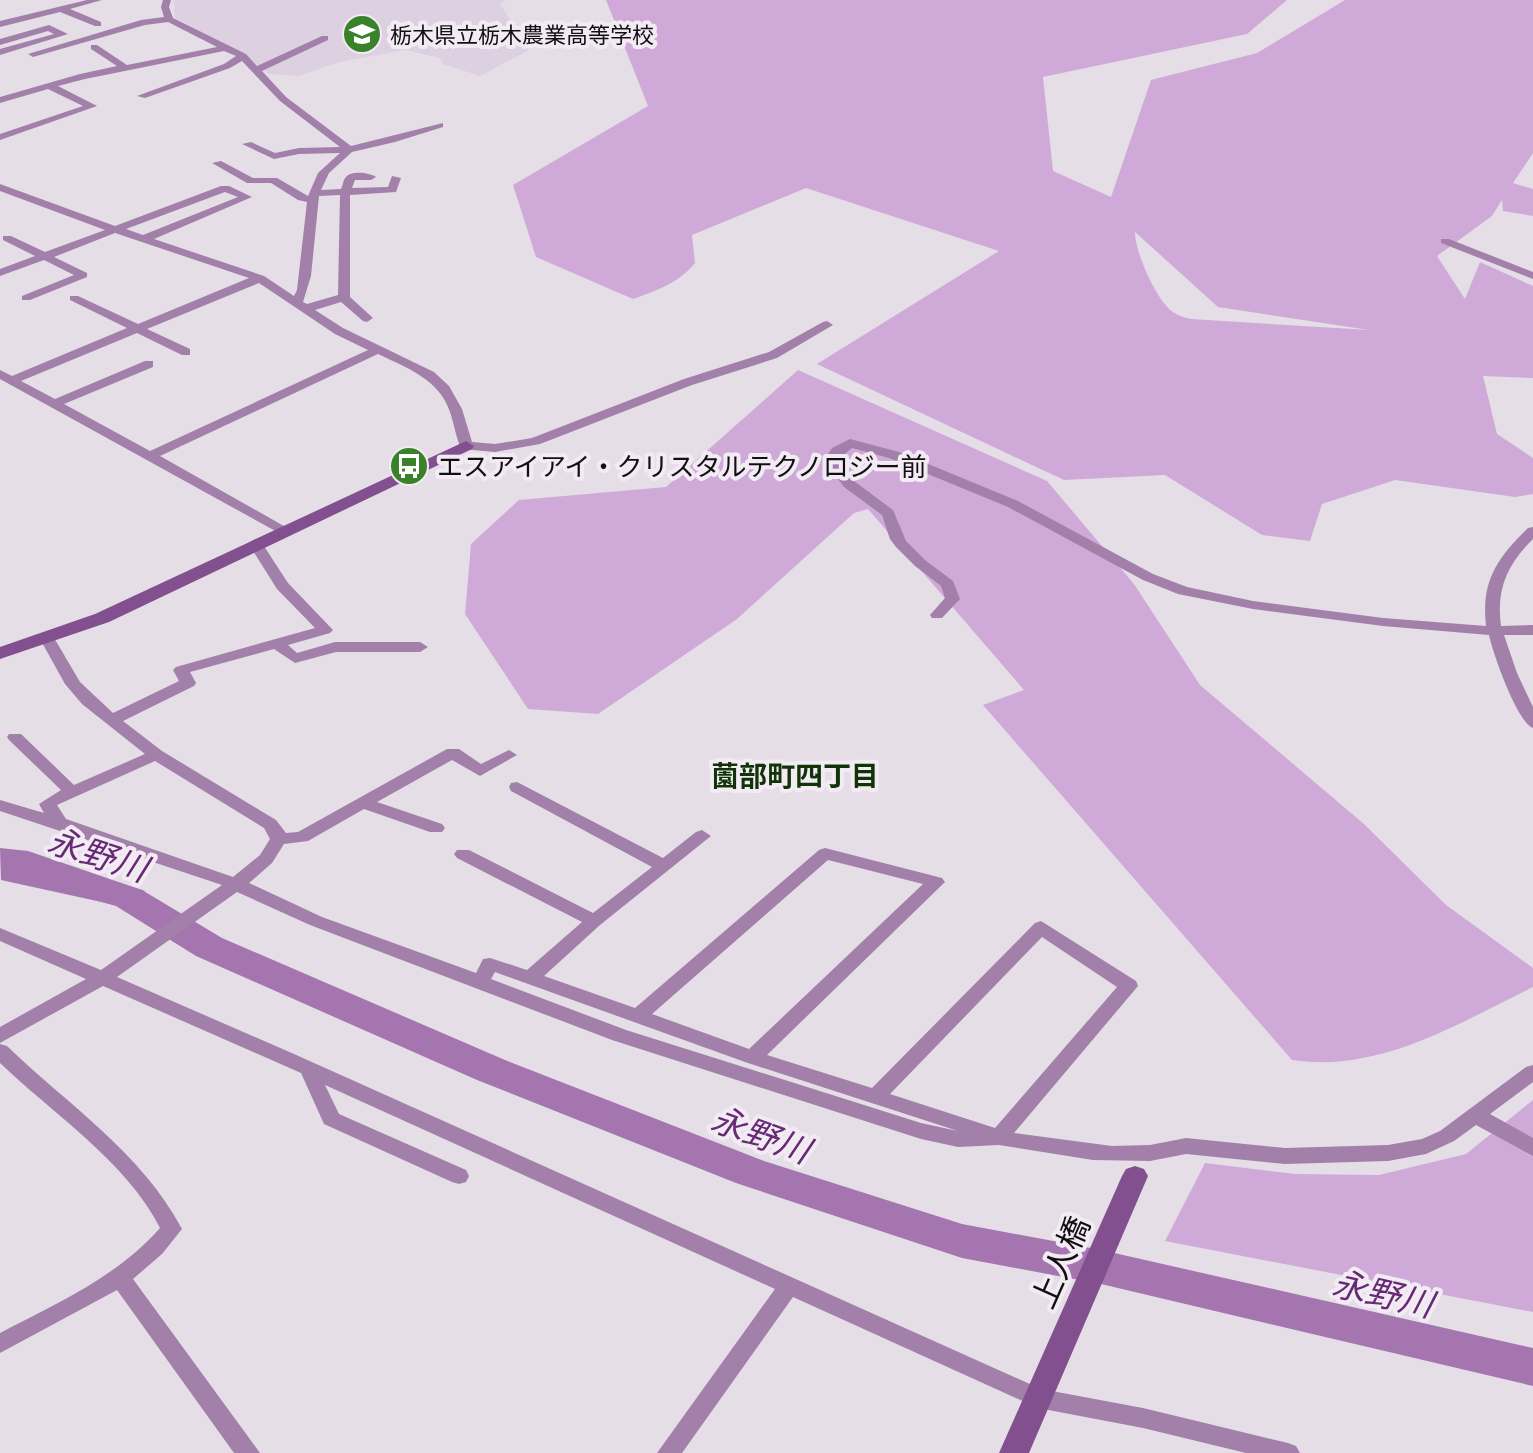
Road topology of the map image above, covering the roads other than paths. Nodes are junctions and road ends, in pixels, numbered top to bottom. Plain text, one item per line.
1 (98, 0) edge
2 (167, 0) edge
3 (61, 9) junction
4 (169, 19) junction
5 (0, 24) edge
6 (98, 24) dead end
7 (0, 31) edge
8 (17, 37) junction
9 (325, 38) dead end
10 (0, 42) edge
11 (94, 47) dead end
12 (224, 48) junction
13 (0, 52) edge
14 (33, 54) dead end
15 (243, 56) junction
16 (124, 67) junction
17 (256, 70) junction
18 (49, 86) junction
19 (142, 96) dead end
20 (0, 100) edge
21 (439, 125) dead end
22 (0, 137) edge
23 (247, 144) dead end
24 (349, 149) junction
25 (217, 163) dead end
26 (371, 177) dead end
27 (396, 178) dead end
28 (0, 187) edge
29 (345, 192) junction
30 (314, 197) junction
31 (116, 229) junction
32 (7, 238) dead end
33 (144, 239) junction
34 (1445, 241) dead end
35 (45, 256) junction
36 (0, 273) edge
37 (1533, 276) edge
38 (260, 278) junction
39 (344, 297) junction
40 (26, 298) dead end
41 (74, 298) dead end
42 (301, 306) junction
43 (367, 318) dead end
44 (827, 325) dead end
45 (138, 328) junction
46 (379, 349) junction
47 (186, 352) dead end
48 (149, 364) dead end
49 (6, 377) edge
50 (56, 403) junction
51 (466, 446) junction
52 (152, 455) junction
53 (284, 530) junction
54 (1533, 531) edge
55 (255, 543) junction
56 (937, 615) dead end
57 (1533, 630) edge
58 (1493, 631) junction
59 (48, 639) junction
60 (276, 644) junction
61 (420, 647) dead end
62 (0, 653) edge
63 (113, 719) junction
64 (1533, 723) edge
65 (15, 737) dead end
66 (156, 755) junction
67 (509, 755) dead end
68 (517, 787) dead end
69 (72, 792) junction
70 (363, 803) junction
71 (0, 805) edge
72 (60, 823) junction
73 (436, 828) dead end
74 (702, 836) dead end
75 (279, 839) junction
76 (463, 854) dead end
77 (664, 866) junction
78 (236, 884) junction
79 (594, 921) junction
80 (0, 934) edge
81 (111, 973) junction
82 (529, 979) junction
83 (480, 982) junction
84 (637, 1017) junction
85 (0, 1036) edge
86 (0, 1051) edge
87 (752, 1057) junction
88 (309, 1070) junction
89 (1533, 1072) edge
90 (875, 1097) junction
91 (1477, 1116) junction
92 (999, 1137) junction
93 (1533, 1148) edge
94 (1154, 1153) junction
95 (459, 1176) dead end
96 (1135, 1176) joint
97 (119, 1277) junction
98 (790, 1285) junction
99 (0, 1344) edge
100 (1042, 1386) junction
101 (248, 1453) edge
102 (669, 1453) edge
103 (1014, 1453) edge
104 (1288, 1453) edge

1 - 3 street
2 - 4 street
3 - 5 street
3 - 6 street
4 - 12 street
4 - 14 street
7 - 8 street
8 - 10 street
8 - 13 street
9 - 17 street
11 - 16 street
12 - 15 street
12 - 16 street
15 - 17 street
15 - 19 street
16 - 18 street
17 - 24 street
18 - 20 street
18 - 22 street
21 - 24 street
23 - 24 street
24 - 30 street
25 - 30 street
26 - 29 street
27 - 29 street
28 - 31 street
29 - 30 street
29 - 39 street
30 - 42 street
31 - 33 street
31 - 33 street
31 - 35 street
32 - 35 street
33 - 38 street
34 - 37 street
35 - 36 street
35 - 40 street
38 - 42 street
38 - 45 street
39 - 42 street
39 - 43 street
41 - 45 street
42 - 46 street
44 - 51 street
45 - 47 street
45 - 49 street
46 - 51 street
46 - 52 street
48 - 50 street
49 - 50 street
50 - 52 street
51 - 53 street
52 - 53 street
53 - 55 street
54 - 58 street
55 - 59 street
55 - 60 street
56 - 58 street
57 - 58 street
58 - 64 street
59 - 62 street
59 - 63 street
60 - 61 street
60 - 63 street
63 - 66 street
65 - 69 street
66 - 69 street
66 - 75 street
67 - 70 street
68 - 77 street
69 - 72 street
70 - 73 street
70 - 75 street
71 - 72 street
72 - 78 street
74 - 77 street
75 - 78 street
76 - 79 street
77 - 79 street
78 - 81 street
78 - 83 street
79 - 82 street
80 - 81 street
81 - 85 street
81 - 88 street
82 - 83 street
82 - 84 street
83 - 92 street
84 - 87 street
84 - 87 street
86 - 97 street
87 - 90 street
88 - 95 street
88 - 98 street
89 - 91 street
90 - 92 street
90 - 92 street
91 - 93 street
91 - 94 street
92 - 94 street
94 - 96 street
96 - 100 street, 上人橋
97 - 99 street
97 - 101 street
98 - 100 street
98 - 102 street
100 - 103 street, 上人橋
100 - 104 street

